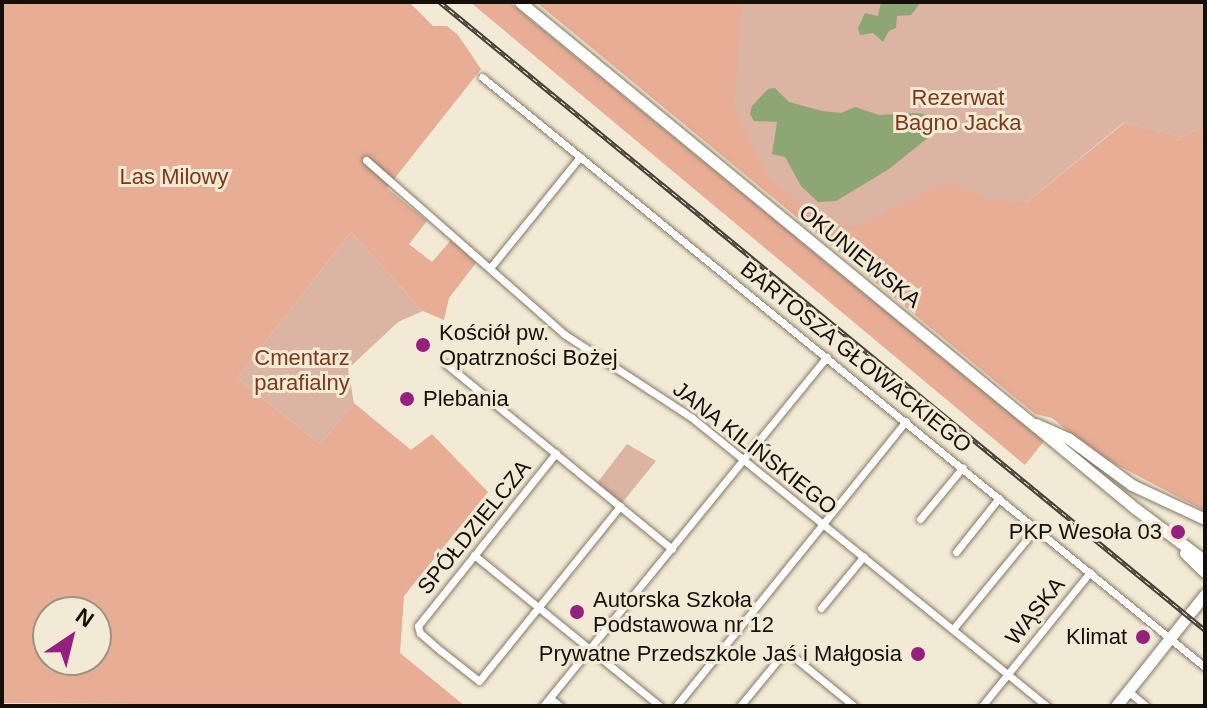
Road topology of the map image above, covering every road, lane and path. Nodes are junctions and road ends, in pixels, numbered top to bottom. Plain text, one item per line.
1 (520, 2) edge
2 (482, 77) dead end
3 (580, 157) junction
4 (366, 160) dead end
5 (490, 268) junction
6 (827, 357) junction
7 (446, 364) dead end
8 (906, 421) junction
9 (1032, 423) junction
10 (556, 453) junction
11 (745, 459) junction
12 (963, 467) junction
13 (999, 498) junction
14 (620, 506) junction
15 (920, 519) dead end
16 (1205, 519) edge
17 (824, 523) junction
18 (1036, 528) junction
19 (1174, 540) junction
20 (672, 549) junction
21 (956, 552) dead end
22 (474, 555) junction
23 (864, 556) junction
24 (1205, 561) edge
25 (1090, 572) junction
26 (1205, 572) edge
27 (1205, 594) edge
28 (1201, 604) edge
29 (538, 607) junction
30 (821, 608) dead end
31 (953, 629) junction
32 (1172, 639) junction
33 (590, 648) junction
34 (1205, 667) edge
35 (1008, 674) junction
36 (1128, 691) junction
37 (550, 698) junction
38 (543, 706) edge
39 (560, 706) edge
40 (660, 706) edge
41 (676, 706) edge
42 (740, 706) edge
43 (854, 706) edge
44 (982, 706) edge
45 (1047, 706) edge
46 (1116, 706) edge
47 (1146, 706) edge

1 - 9 main road, OKUNIEWSKA
2 - 3 street, BARTOSZA GŁOWACKIEGO
3 - 5 street
3 - 6 street, BARTOSZA GŁOWACKIEGO
4 - 5 street, JANA KILIŃSKIEGO
5 - 11 street, JANA KILIŃSKIEGO
6 - 8 street, BARTOSZA GŁOWACKIEGO
6 - 11 street
7 - 10 street
8 - 12 street, BARTOSZA GŁOWACKIEGO
8 - 17 street
9 - 16 main road
9 - 19 main road, OKUNIEWSKA
10 - 14 street
10 - 22 street, SPÓŁDZIELCZA
11 - 17 street, JANA KILIŃSKIEGO
11 - 20 street
12 - 13 street, BARTOSZA GŁOWACKIEGO
12 - 15 street
13 - 18 street, BARTOSZA GŁOWACKIEGO
13 - 21 street
14 - 20 street
14 - 29 street
17 - 23 street, JANA KILIŃSKIEGO
17 - 41 street
18 - 25 street, BARTOSZA GŁOWACKIEGO
18 - 31 street
19 - 24 main road, OKUNIEWSKA
19 - 26 main road, OKUNIEWSKA
20 - 33 street
22 - 29 street
22 - 29 street, SPÓŁDZIELCZA
23 - 30 street
23 - 31 street, JANA KILIŃSKIEGO
25 - 32 street, BARTOSZA GŁOWACKIEGO
25 - 35 street, WĄSKA
27 - 28 main road
28 - 32 main road
29 - 33 street
31 - 35 street, JANA KILIŃSKIEGO
32 - 34 street, BARTOSZA GŁOWACKIEGO
32 - 36 main road
33 - 37 street
33 - 40 street
35 - 44 street, WĄSKA
35 - 45 street, JANA KILIŃSKIEGO
36 - 46 main road
36 - 47 street
37 - 38 street
37 - 39 street
42 - 43 street

